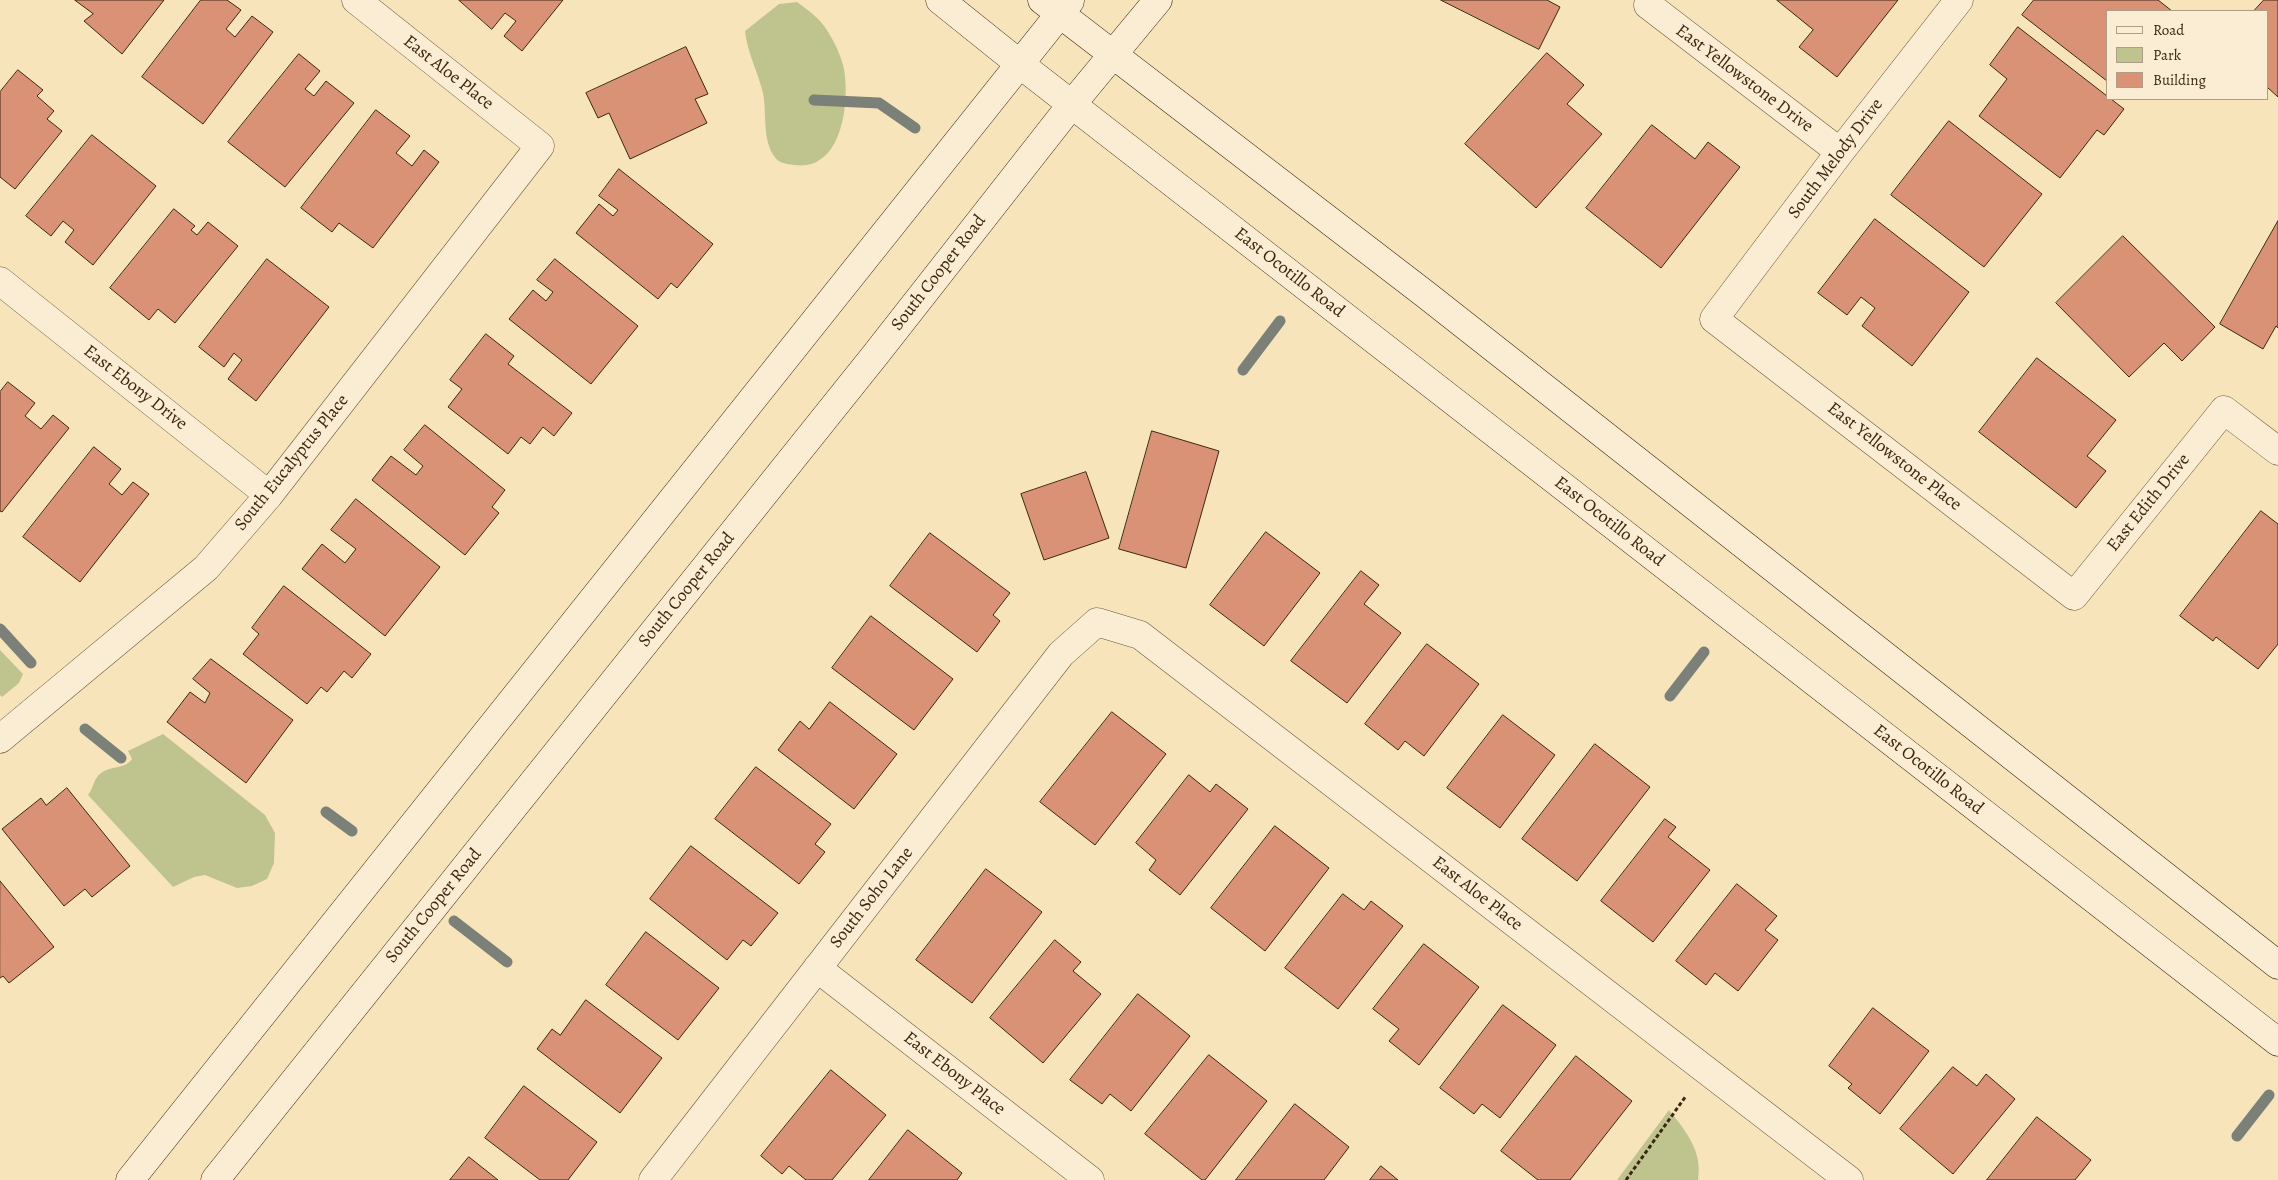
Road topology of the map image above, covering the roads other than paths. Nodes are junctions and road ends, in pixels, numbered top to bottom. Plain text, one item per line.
1 (356, 0) edge
2 (940, 0) edge
3 (1158, 0) edge
4 (1959, 0) edge
5 (1058, 5) edge
6 (1648, 5) dead end
7 (1113, 55) junction
8 (1021, 65) junction
9 (1072, 104) junction
10 (540, 146) joint
11 (1840, 152) junction
12 (0, 281) edge
13 (1714, 319) joint
14 (2278, 451) edge
15 (269, 495) junction
16 (2074, 596) joint
17 (1097, 622) joint
18 (0, 739) edge
19 (2278, 965) edge
20 (817, 968) junction
21 (2278, 1042) edge
22 (130, 1180) edge
23 (215, 1180) edge
24 (653, 1180) edge
25 (1090, 1180) edge
26 (1849, 1180) edge

1 - 10 main road, East Aloe Place
2 - 8 main road, East Ocotillo Road
3 - 7 main road, South Cooper Road
4 - 11 main road, South Melody Drive
5 - 7 main road
5 - 8 main road
6 - 11 main road, East Yellowstone Drive
7 - 9 main road, South Cooper Road
7 - 19 main road
8 - 9 main road, East Ocotillo Road
8 - 22 main road
9 - 21 main road, East Ocotillo Road
9 - 23 main road, South Cooper Road
10 - 15 main road, South Eucalyptus Place
11 - 13 main road, South Melody Drive
12 - 15 main road, East Ebony Drive
13 - 16 main road, East Yellowstone Place
14 - 16 main road, East Edith Drive
15 - 18 main road, South Eucalyptus Place
17 - 20 main road, South Soho Lane
17 - 26 main road, East Aloe Place
20 - 24 main road, South Soho Lane
20 - 25 main road, East Ebony Place

